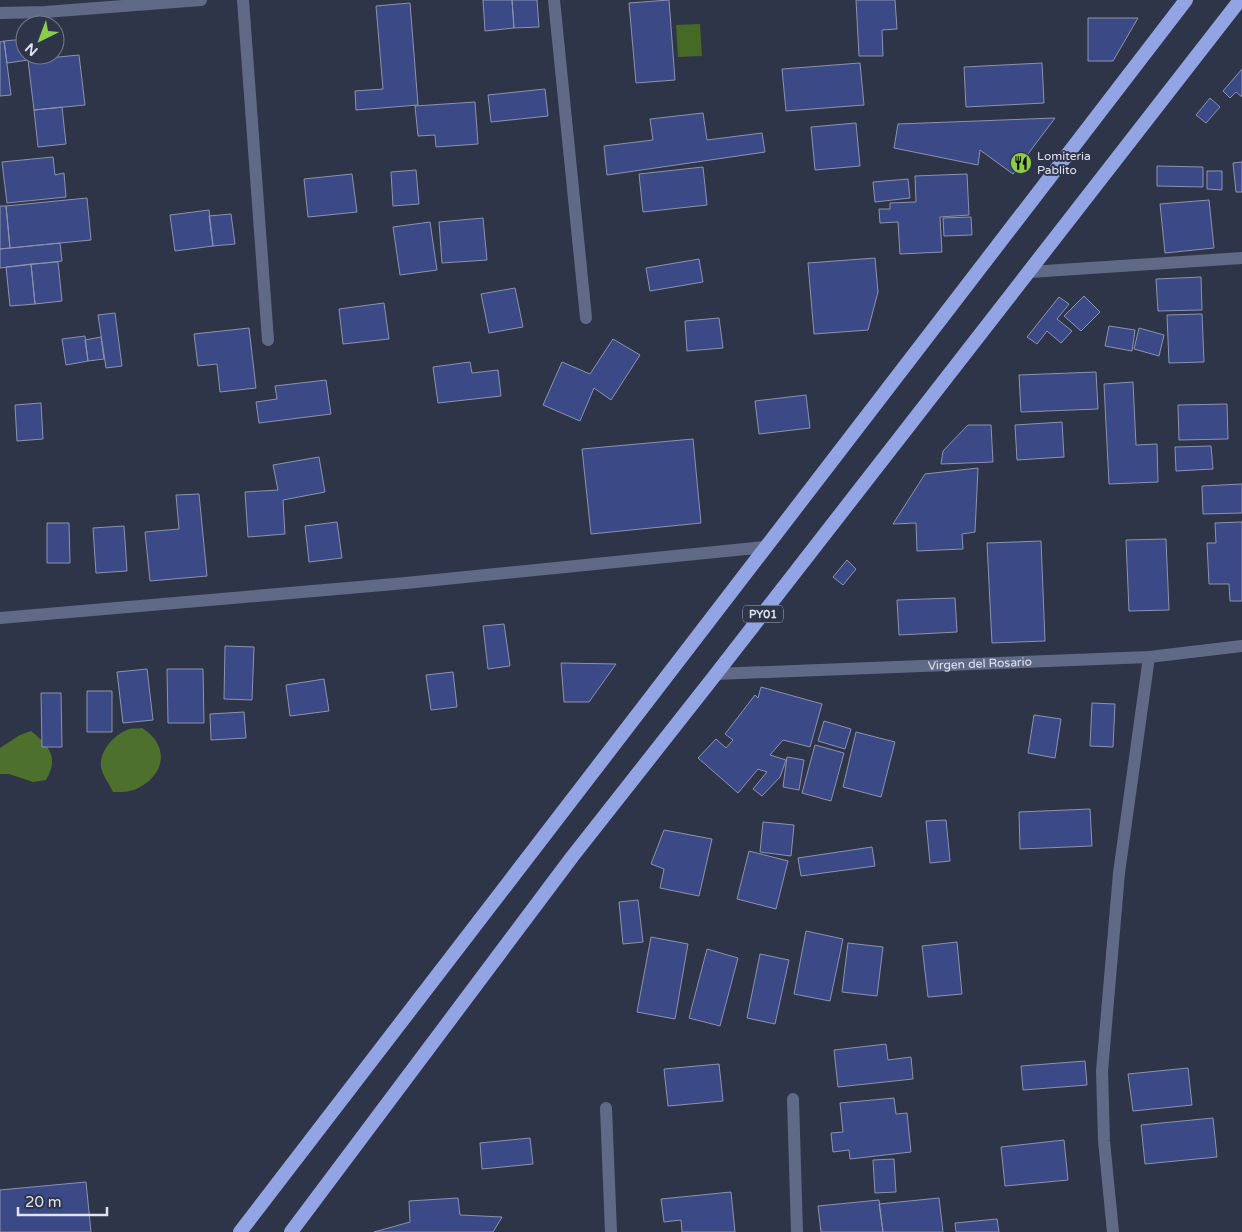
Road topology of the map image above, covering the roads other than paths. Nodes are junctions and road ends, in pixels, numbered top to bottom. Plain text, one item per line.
1 (201, 0) edge
2 (243, 0) edge
3 (554, 0) edge
4 (1186, 0) edge
5 (1240, 0) edge
6 (45, 6) edge
7 (0, 13) edge
8 (1242, 258) edge
9 (1030, 272) junction
10 (586, 318) dead end
11 (268, 340) dead end
12 (765, 547) junction
13 (0, 618) edge
14 (1242, 646) edge
15 (1149, 657) junction
16 (716, 674) junction
17 (793, 1099) dead end
18 (606, 1108) dead end
19 (240, 1232) edge
20 (291, 1232) edge
21 (611, 1232) edge
22 (797, 1232) edge
23 (1113, 1232) edge

1 - 6 street
2 - 11 street
3 - 10 street
4 - 12 highway, PY01
5 - 9 highway, PY01
6 - 7 street
8 - 9 street
9 - 16 highway, PY01
12 - 13 street
12 - 19 highway, PY01
14 - 15 street, Virgen del Rosario
15 - 16 street, Virgen del Rosario
15 - 23 street
16 - 20 highway, PY01
17 - 22 street
18 - 21 street

